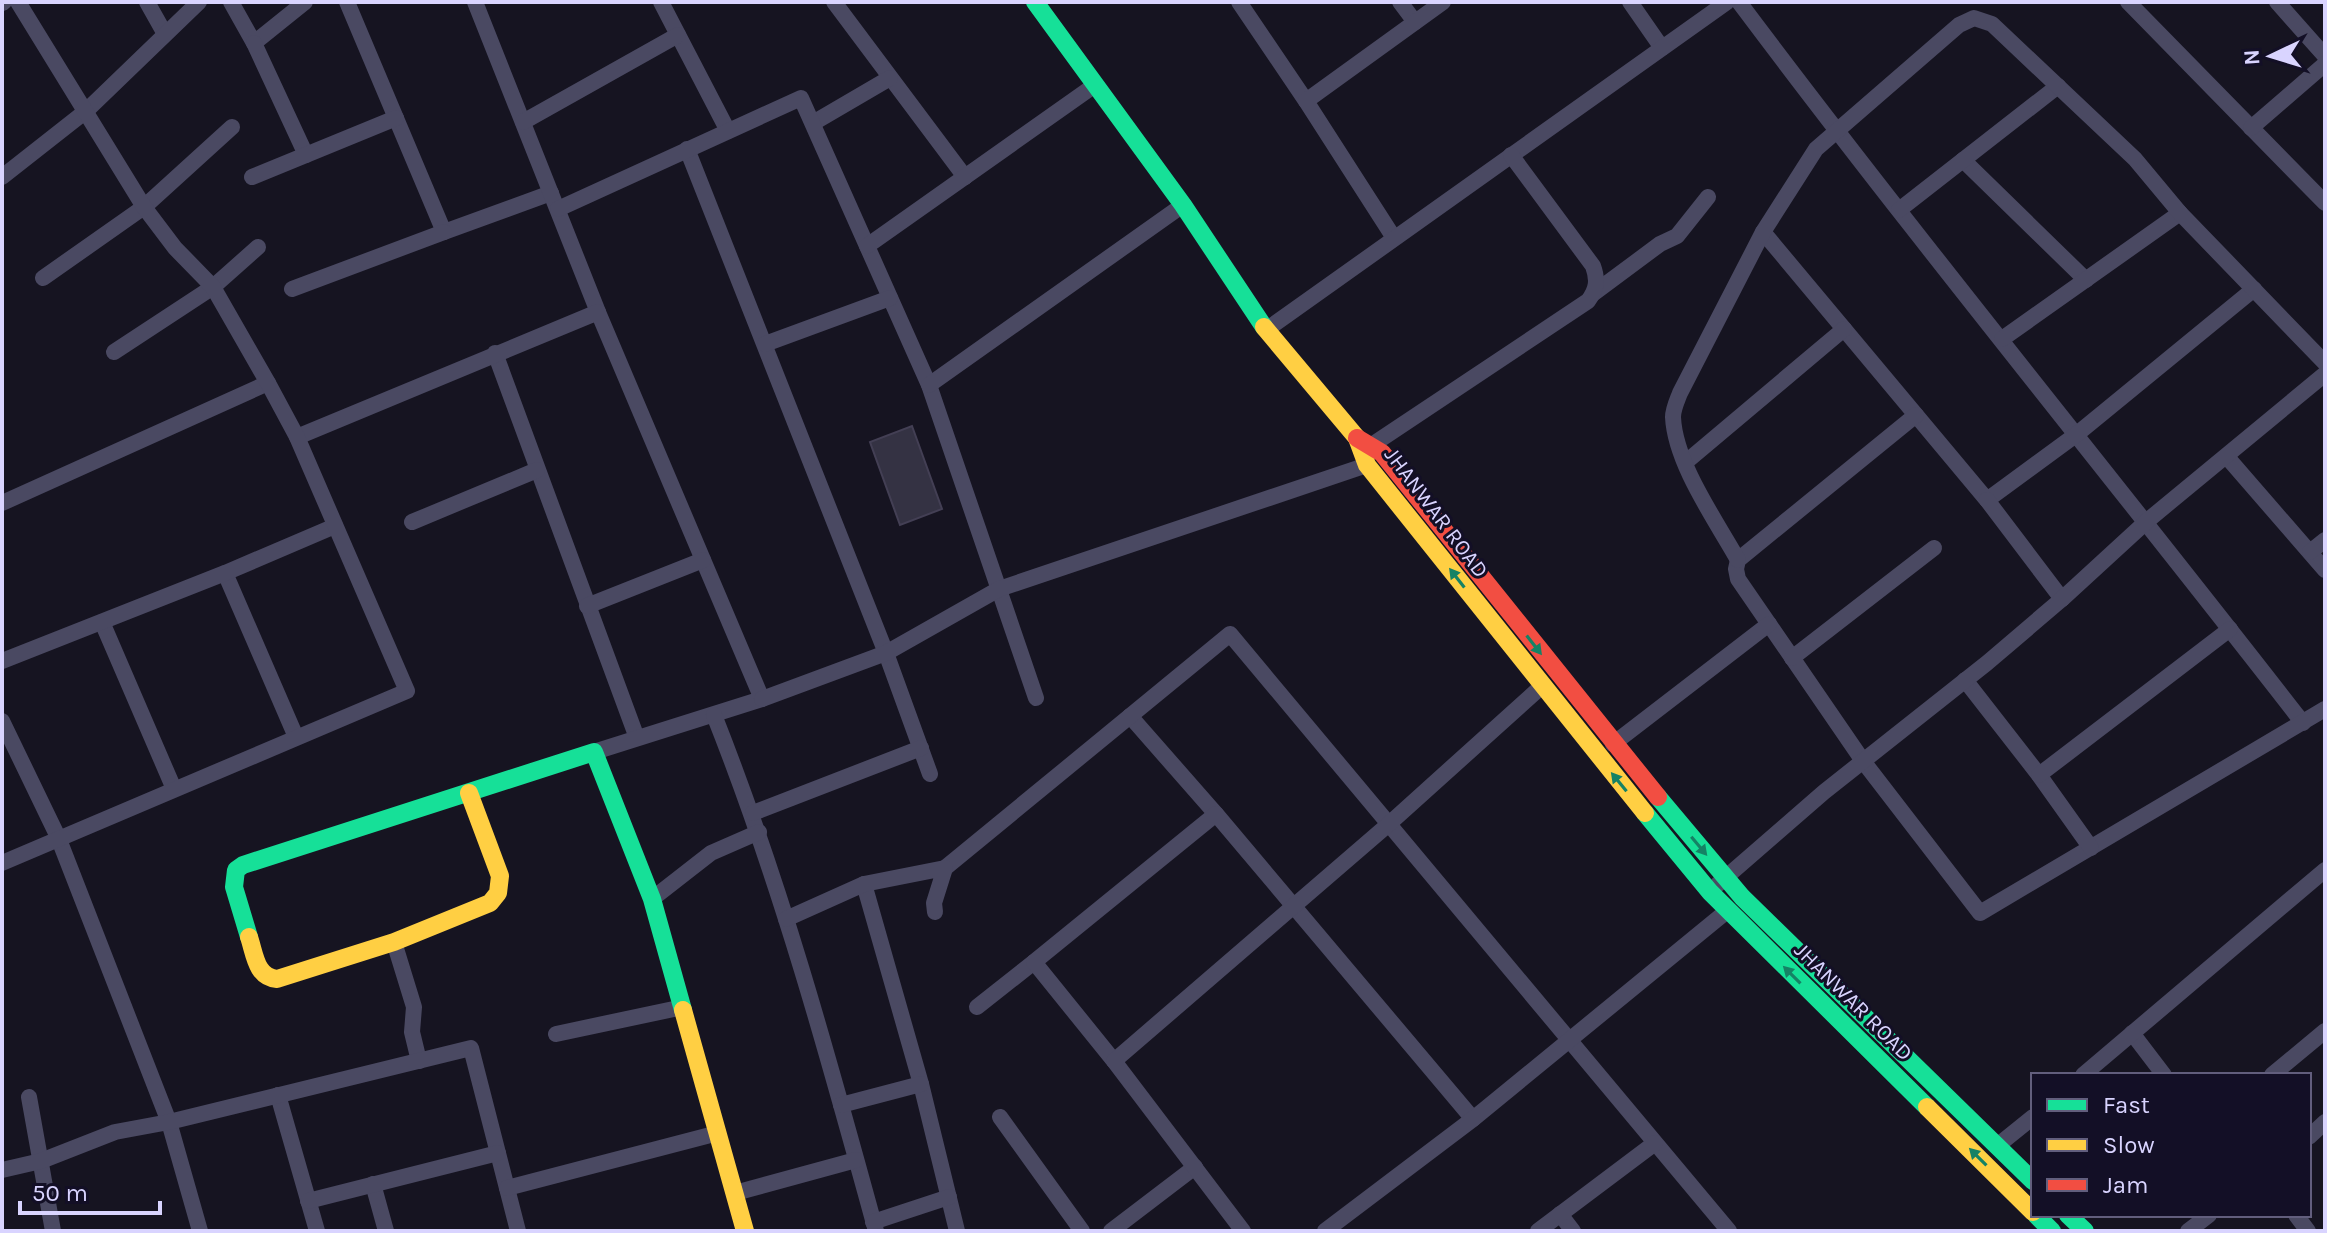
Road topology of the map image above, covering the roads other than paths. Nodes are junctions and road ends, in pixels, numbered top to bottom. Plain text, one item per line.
1 (18, 2) edge
2 (147, 2) edge
3 (199, 2) edge
4 (231, 2) edge
5 (305, 2) edge
6 (347, 2) edge
7 (661, 2) edge
8 (834, 2) edge
9 (1035, 2) edge
10 (1239, 2) edge
11 (1400, 2) edge
12 (1443, 2) edge
13 (1630, 2) edge
14 (1727, 2) edge
15 (1739, 2) edge
16 (2128, 2) edge
17 (2277, 2) edge
18 (480, 4) edge
19 (1415, 22) junction
20 (165, 34) junction
21 (678, 35) junction
22 (254, 43) junction
23 (1662, 48) junction
24 (2325, 56) edge
25 (2325, 64) edge
26 (890, 78) junction
27 (1095, 85) junction
28 (2058, 86) junction
29 (1306, 101) junction
30 (86, 111) junction
31 (396, 118) junction
32 (523, 122) junction
33 (813, 123) junction
34 (232, 127) dead end
35 (2251, 128) junction
36 (728, 131) junction
37 (1837, 132) junction
38 (687, 149) junction
39 (306, 155) junction
40 (1511, 155) junction
41 (1963, 160) junction
42 (2, 177) edge
43 (252, 177) dead end
44 (965, 177) junction
45 (551, 193) junction
46 (1708, 197) dead end
47 (2325, 203) edge
48 (1183, 205) junction
49 (144, 207) junction
50 (558, 209) junction
51 (1899, 210) junction
52 (2180, 213) junction
53 (444, 232) junction
54 (1763, 232) junction
55 (1394, 238) junction
56 (867, 246) junction
57 (258, 247) dead end
58 (43, 278) dead end
59 (2086, 280) junction
60 (213, 287) junction
61 (292, 289) dead end
62 (2254, 289) junction
63 (1594, 293) junction
64 (890, 298) junction
65 (598, 312) junction
66 (1844, 329) junction
67 (1266, 330) junction
68 (2002, 339) junction
69 (765, 344) junction
70 (114, 352) dead end
71 (495, 353) junction
72 (2325, 363) edge
73 (2325, 374) edge
74 (268, 383) junction
75 (929, 385) junction
76 (1916, 415) junction
77 (2077, 434) junction
78 (297, 437) junction
79 (1364, 442) junction
80 (2227, 457) junction
81 (1686, 462) junction
82 (1367, 465) junction
83 (537, 470) junction
84 (1987, 500) junction
85 (2, 503) edge
86 (2147, 521) junction
87 (412, 522) dead end
88 (335, 526) junction
89 (2325, 540) edge
90 (1934, 548) dead end
91 (2310, 552) junction
92 (703, 560) junction
93 (1738, 560) junction
94 (2325, 570) edge
95 (225, 573) junction
96 (999, 589) junction
97 (2062, 599) junction
98 (587, 606) junction
99 (102, 622) junction
100 (1769, 624) junction
101 (2230, 629) junction
102 (886, 653) junction
103 (1792, 658) junction
104 (2, 661) edge
105 (1965, 680) junction
106 (1542, 686) junction
107 (1036, 698) dead end
108 (762, 699) junction
109 (2325, 709) edge
110 (714, 715) junction
111 (1130, 716) junction
112 (2, 721) edge
113 (2303, 723) junction
114 (296, 737) junction
115 (637, 738) junction
116 (1613, 744) junction
117 (921, 748) junction
118 (594, 752) junction
119 (1863, 761) junction
120 (930, 774) dead end
121 (2039, 775) junction
122 (174, 789) junction
123 (469, 793) junction
124 (753, 813) junction
125 (1216, 814) junction
126 (1390, 823) junction
127 (759, 832) junction
128 (58, 837) junction
129 (2091, 848) junction
130 (2, 863) edge
131 (945, 868) junction
132 (2325, 870) edge
133 (1725, 877) junction
134 (864, 884) junction
135 (1710, 892) junction
136 (652, 899) junction
137 (1293, 907) junction
138 (1727, 911) junction
139 (935, 912) dead end
140 (786, 919) junction
141 (394, 942) junction
142 (1034, 962) junction
143 (683, 1007) junction
144 (977, 1007) dead end
145 (2325, 1031) edge
146 (2132, 1033) junction
147 (556, 1034) dead end
148 (1569, 1042) junction
149 (419, 1061) junction
150 (1114, 1061) junction
151 (2085, 1073) edge
152 (2162, 1073) edge
153 (2274, 1073) edge
154 (921, 1084) junction
155 (278, 1095) junction
156 (29, 1097) dead end
157 (841, 1105) junction
158 (1000, 1117) dead end
159 (1473, 1119) junction
160 (2031, 1119) edge
161 (169, 1122) junction
162 (718, 1133) junction
163 (1655, 1143) junction
164 (1997, 1146) junction
165 (498, 1153) junction
166 (856, 1160) junction
167 (41, 1161) junction
168 (1195, 1167) junction
169 (2, 1170) edge
170 (2031, 1179) edge
171 (373, 1184) junction
172 (507, 1188) junction
173 (735, 1193) junction
174 (949, 1197) junction
175 (308, 1201) junction
176 (2031, 1211) edge
177 (1560, 1214) junction
178 (2037, 1217) edge
179 (2070, 1217) edge
180 (2206, 1217) edge
181 (875, 1226) edge
182 (53, 1231) edge
183 (200, 1231) edge
184 (317, 1231) edge
185 (386, 1231) edge
186 (518, 1231) edge
187 (745, 1231) edge
188 (957, 1231) edge
189 (1082, 1231) edge
190 (1111, 1231) edge
191 (1243, 1231) edge
192 (1325, 1231) edge
193 (1538, 1231) edge
194 (1573, 1231) edge
195 (1729, 1231) edge
196 (2052, 1231) edge
197 (2085, 1231) edge
198 (2188, 1231) edge

1 - 30 street
2 - 20 street
3 - 20 street
4 - 22 street
5 - 22 street
6 - 31 street
7 - 21 street
8 - 26 street
9 - 27 street
10 - 29 street
11 - 19 street
12 - 19 street
13 - 23 street
14 - 23 street
15 - 37 street
16 - 35 street
17 - 24 street
18 - 32 street
19 - 29 street
20 - 30 street
21 - 32 street
21 - 36 street
22 - 39 street
23 - 40 street
25 - 35 street
26 - 33 street
26 - 44 street
27 - 44 street
27 - 48 street
28 - 37 street
28 - 41 street
28 - 52 street
29 - 55 street
30 - 42 street
30 - 49 street
31 - 39 street
31 - 53 street
32 - 45 street
33 - 36 street
33 - 56 street
34 - 49 street
35 - 47 street
36 - 38 street
37 - 51 street
37 - 54 street
38 - 50 street
38 - 69 street
39 - 43 street
40 - 55 street
40 - 63 street
41 - 51 street
41 - 59 street
44 - 56 street
45 - 50 street
45 - 53 street
46 - 63 street
48 - 67 street
48 - 75 street
49 - 58 street
49 - 60 street
50 - 65 street
51 - 68 street
52 - 59 street
52 - 62 street
53 - 61 street
54 - 66 street
54 - 81 street
55 - 67 street
56 - 64 street
57 - 60 street
59 - 68 street
60 - 70 street
60 - 74 street
62 - 72 street
62 - 77 street
63 - 79 street
64 - 69 street
64 - 75 street
65 - 71 street
65 - 92 street
66 - 76 street
66 - 81 street
67 - 79 street
68 - 77 street
69 - 102 street
71 - 78 street
71 - 83 street
73 - 80 street
74 - 78 street
74 - 85 street
75 - 96 street
76 - 84 street
76 - 93 street
77 - 84 street
77 - 86 street
78 - 88 street
79 - 82 street, JHANWAR ROAD
79 -> 116 street, JHANWAR ROAD
80 - 86 street
80 - 91 street
81 - 93 street
82 - 96 street
106 -> 82 street, JHANWAR ROAD
83 - 87 street
83 - 98 street
84 - 97 street
86 - 97 street
86 - 101 street
88 - 95 street
88 - 114 street
89 - 91 street
90 - 103 street
91 - 94 street
92 - 98 street
92 - 108 street
93 - 100 street
95 - 99 street
95 - 114 street
96 - 102 street
96 - 107 street
97 - 105 street
98 - 115 street
99 - 104 street
99 - 122 street
100 - 103 street
100 - 116 street
101 - 113 street
101 - 121 street
102 - 108 street
102 - 117 street
103 - 119 street
105 - 119 street
105 - 121 street
106 - 126 street
135 -> 106 street, JHANWAR ROAD
108 - 110 street
109 - 113 street
110 - 115 street
110 - 124 street
111 - 125 street
111 - 126 street
111 - 131 street
112 - 128 street
113 - 129 street
114 - 122 street
115 - 118 street
116 -> 133 street, JHANWAR ROAD
117 - 120 street
117 - 124 street
118 - 123 street
118 - 136 street
119 - 129 street
119 - 133 street
121 - 129 street
122 - 128 street
123 - 141 street
123 - 141 street
124 - 127 street
125 - 137 street
125 - 142 street
126 - 137 street
126 - 148 street
127 - 136 street
127 - 140 street
128 - 130 street
128 - 161 street
131 - 134 street
131 - 139 street
132 - 146 street
133 - 135 street
133 - 164 street, JHANWAR ROAD
134 - 140 street
134 - 154 street
135 - 138 street, JHANWAR ROAD
136 - 143 street
137 - 150 street
137 - 159 street
138 - 148 street
176 -> 138 street, JHANWAR ROAD
140 - 157 street
141 - 149 street
142 - 144 street
142 - 150 street
143 - 147 street
143 - 162 street
145 - 153 street
146 - 151 street
146 - 152 street
148 - 159 street
148 - 163 street
149 - 155 street
149 - 165 street
150 - 168 street
154 - 157 street
154 - 174 street
155 - 161 street
155 - 175 street
156 - 167 street
157 - 166 street
158 - 189 street
159 - 192 street
160 - 164 street
161 - 167 street
161 - 183 street
162 - 172 street
162 - 173 street
163 - 177 street
163 - 195 street
164 - 170 street, JHANWAR ROAD
165 - 171 street
165 - 172 street
166 - 173 street
166 - 181 street
167 - 169 street
167 - 182 street
168 - 190 street
168 - 191 street
171 - 175 street
171 - 185 street
172 - 186 street
173 - 187 street
174 - 181 street
174 - 188 street
175 - 184 street
177 - 193 street
177 - 194 street
178 - 196 street, JHANWAR ROAD
179 - 197 street
180 - 198 street

